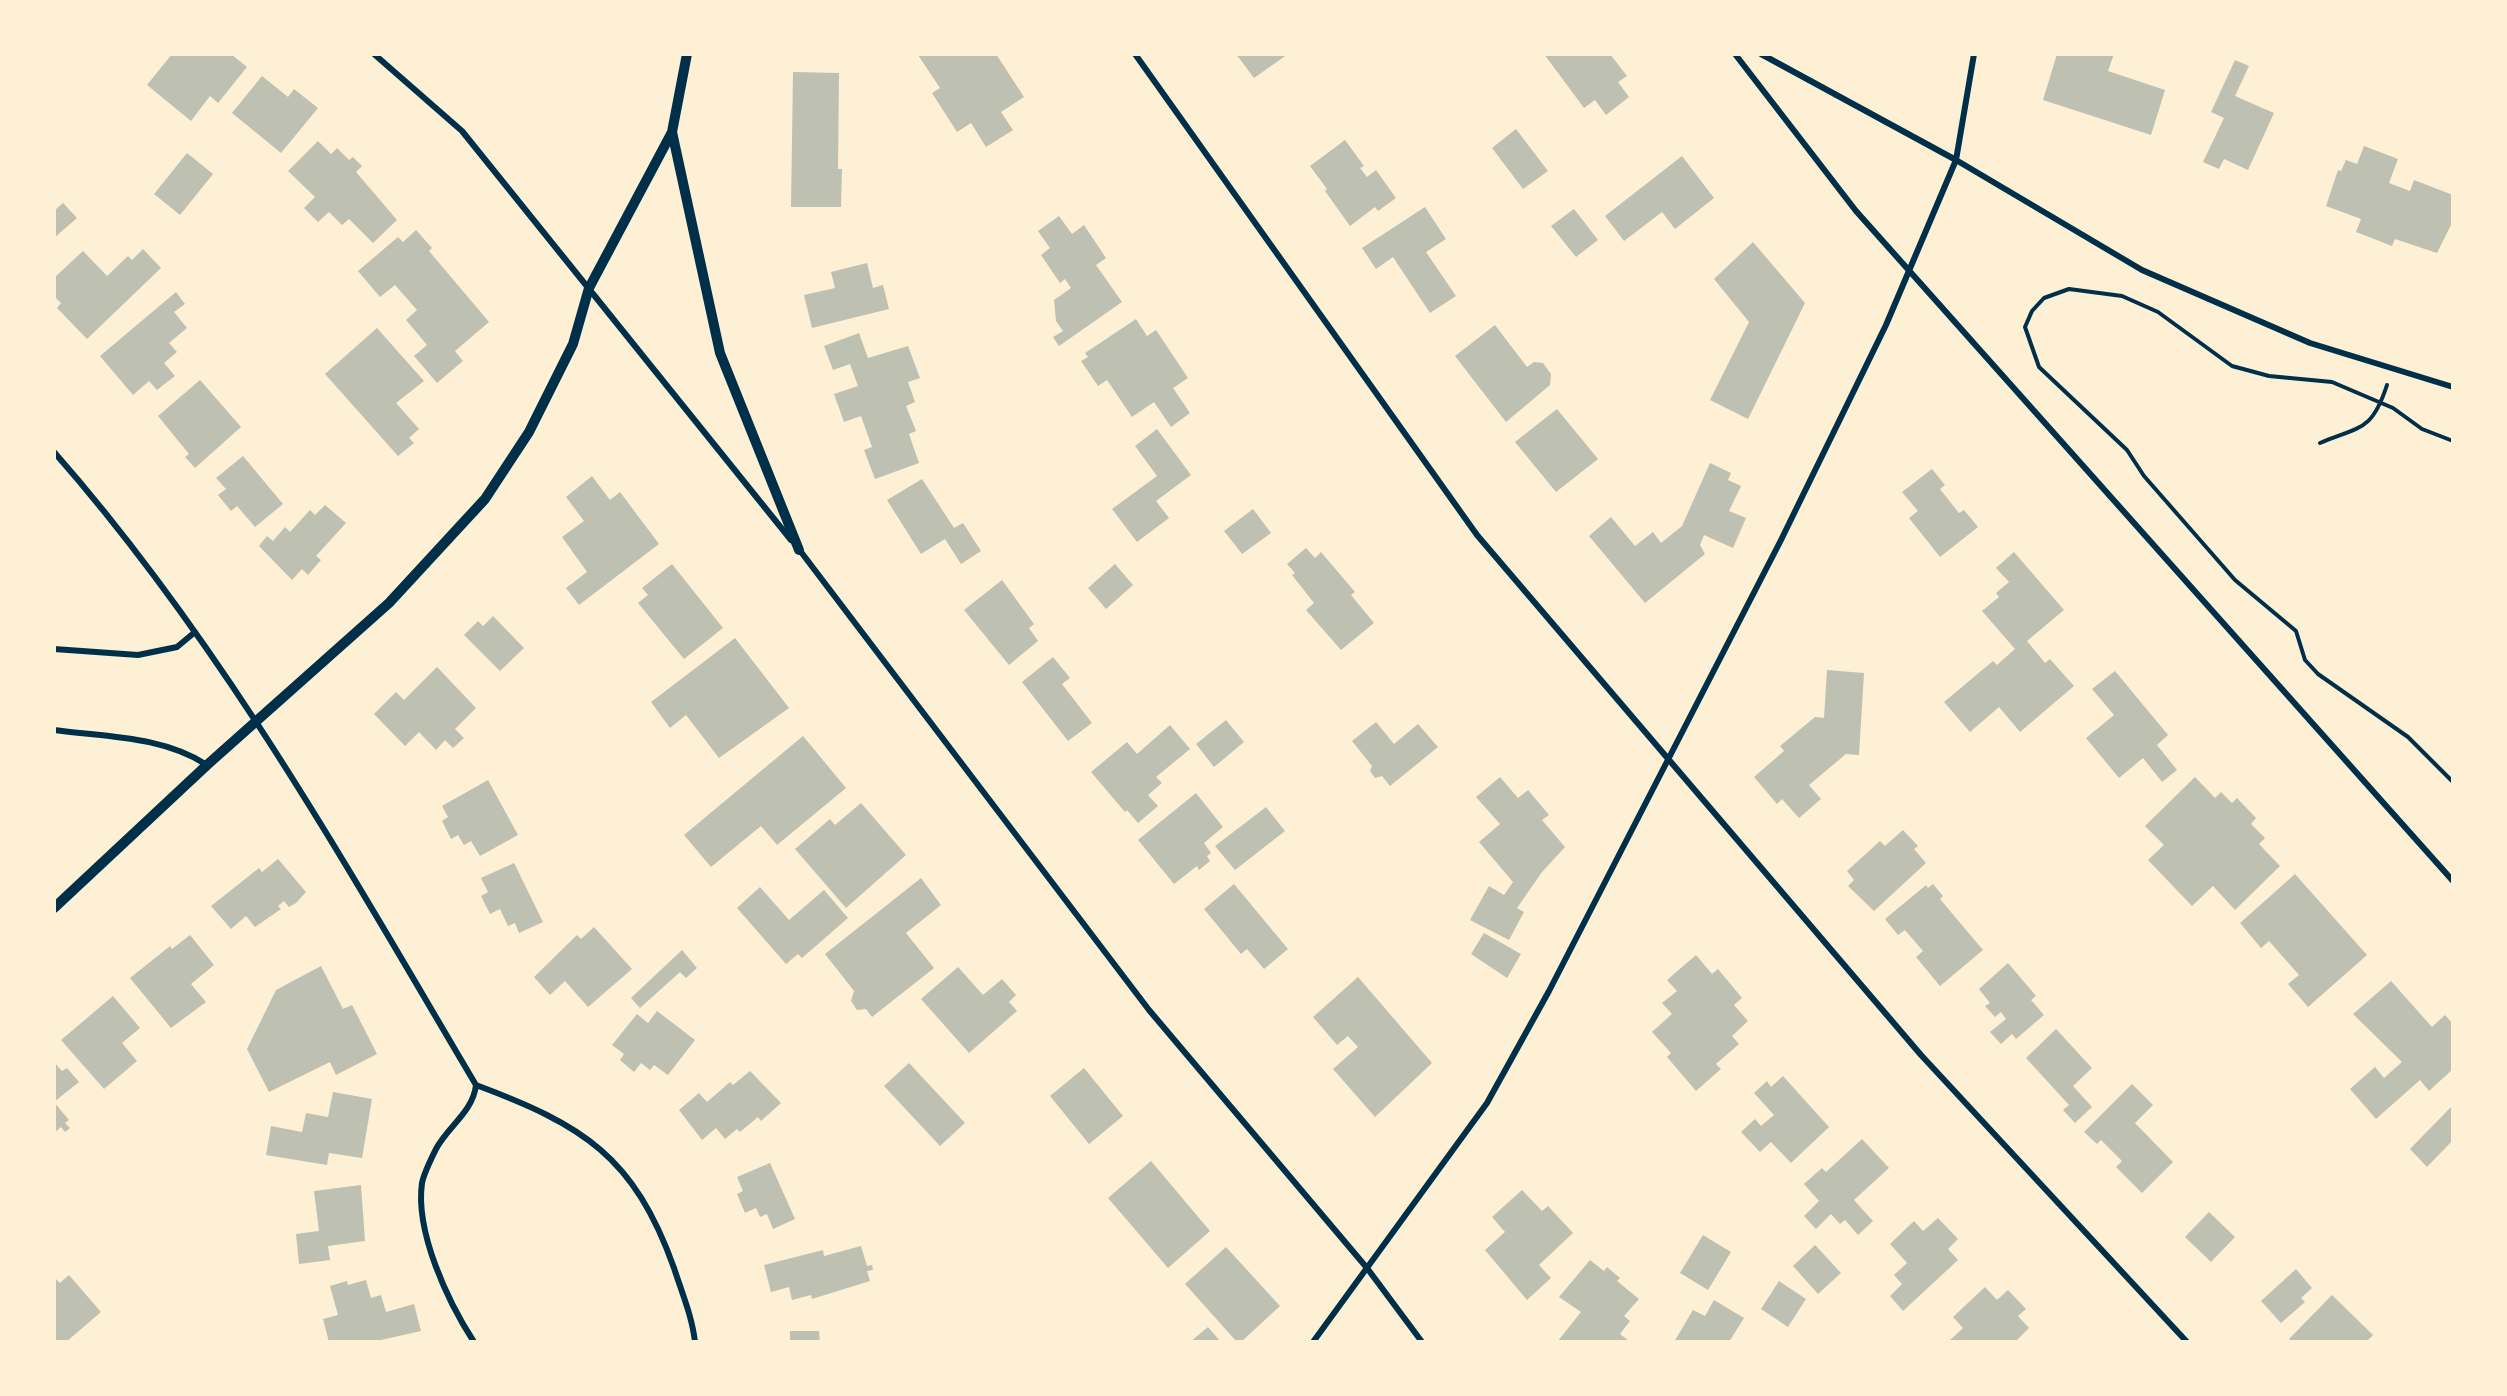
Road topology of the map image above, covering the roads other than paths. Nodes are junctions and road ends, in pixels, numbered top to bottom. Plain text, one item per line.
1 (374, 54) edge
2 (687, 54) edge
3 (1135, 54) edge
4 (1735, 54) edge
5 (1761, 54) edge
6 (1974, 54) edge
7 (672, 132) junction
8 (1956, 160) junction
9 (1910, 270) junction
10 (589, 288) junction
11 (2453, 387) edge
12 (54, 452) edge
13 (800, 550) junction
14 (195, 632) junction
15 (54, 649) edge
16 (255, 722) junction
17 (54, 730) edge
18 (1668, 759) junction
19 (207, 765) junction
20 (2453, 881) edge
21 (54, 908) edge
22 (476, 1085) junction
23 (1367, 1268) junction
24 (474, 1342) edge
25 (695, 1342) edge
26 (1313, 1342) edge
27 (1422, 1342) edge
28 (2187, 1342) edge

1 - 10 street
2 - 7 street
3 - 18 street
4 - 9 street
5 - 8 street
6 - 8 street
7 - 10 street
7 - 13 street
8 - 9 street
8 - 11 street
9 - 18 street
9 - 20 street
10 - 13 street
10 - 16 street
12 - 14 street
13 - 23 street
14 - 15 street
14 - 16 street
16 - 19 street
16 - 22 street
17 - 19 street
18 - 23 street
18 - 28 street
19 - 21 street
22 - 24 street
22 - 25 street
23 - 26 street
23 - 27 street

